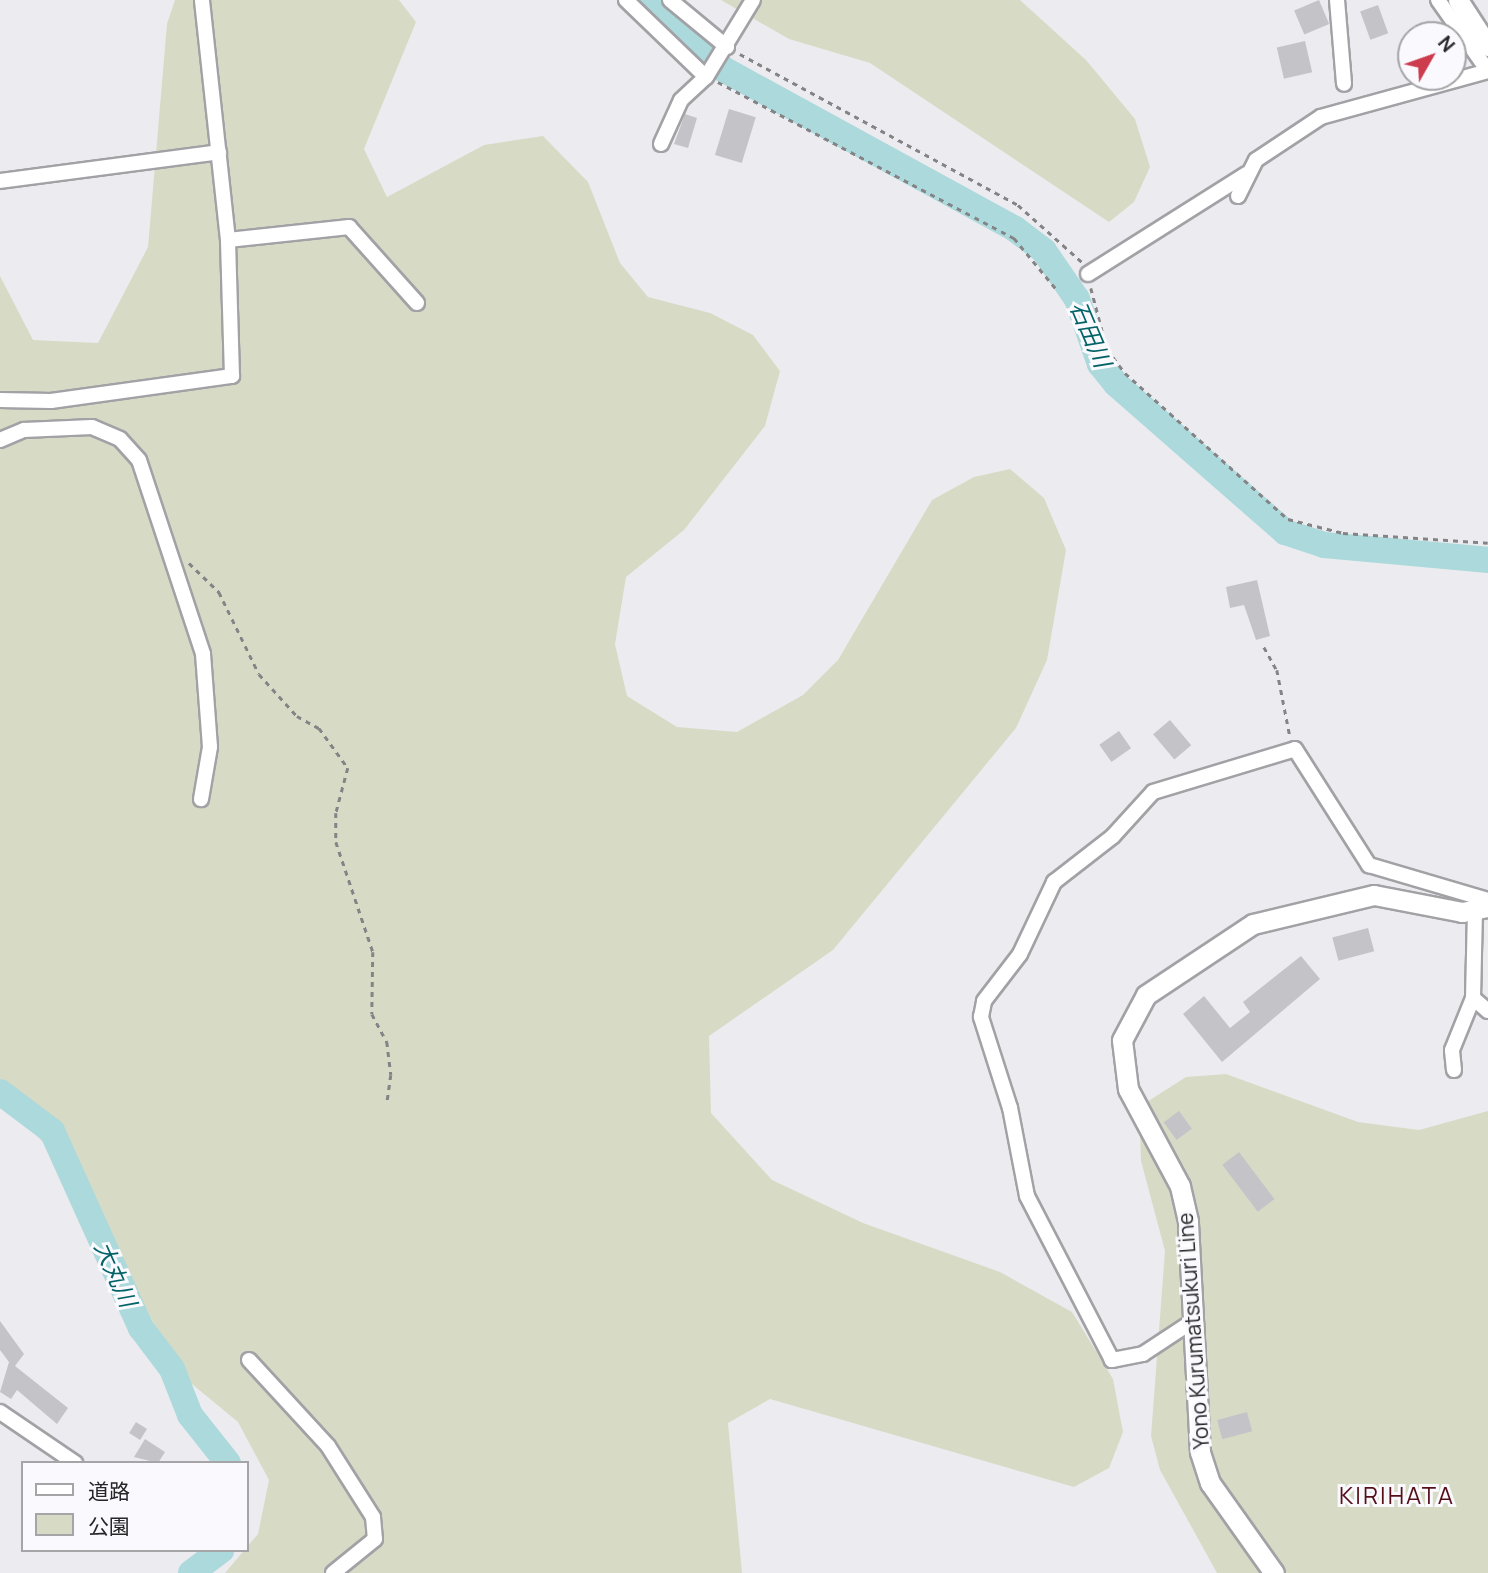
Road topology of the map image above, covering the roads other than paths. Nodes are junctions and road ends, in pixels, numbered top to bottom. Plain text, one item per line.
1 (202, 0) edge
2 (626, 0) edge
3 (670, 0) edge
4 (752, 0) edge
5 (1337, 0) edge
6 (1437, 0) edge
7 (1458, 0) edge
8 (1488, 46) edge
9 (727, 47) junction
10 (1488, 71) edge
11 (706, 77) junction
12 (1344, 84) dead end
13 (661, 144) dead end
14 (219, 152) junction
15 (1246, 174) junction
16 (0, 181) edge
17 (1238, 196) dead end
18 (228, 240) junction
19 (1088, 274) road end
20 (417, 303) dead end
21 (0, 400) edge
22 (0, 440) edge
23 (201, 799) dead end
24 (1484, 906) edge
25 (1473, 998) junction
26 (1488, 1011) edge
27 (1454, 1070) dead end
28 (1193, 1321) junction
29 (249, 1360) dead end
30 (0, 1412) edge
31 (72, 1461) edge
32 (333, 1573) edge
33 (1274, 1573) edge

1 - 14 street
2 - 11 street
3 - 9 street
4 - 9 street
5 - 12 street
6 - 10 street
7 - 8 main road
9 - 11 street
10 - 15 street
11 - 13 street
14 - 16 street
14 - 18 street
15 - 17 street
15 - 19 street
18 - 20 street
18 - 21 street
22 - 23 street
24 - 25 street
24 - 28 main road, Yono Kurumatsukuri Line
24 - 28 street
25 - 26 street
25 - 27 street
28 - 33 main road, Yono Kurumatsukuri Line
29 - 32 street
30 - 31 street

